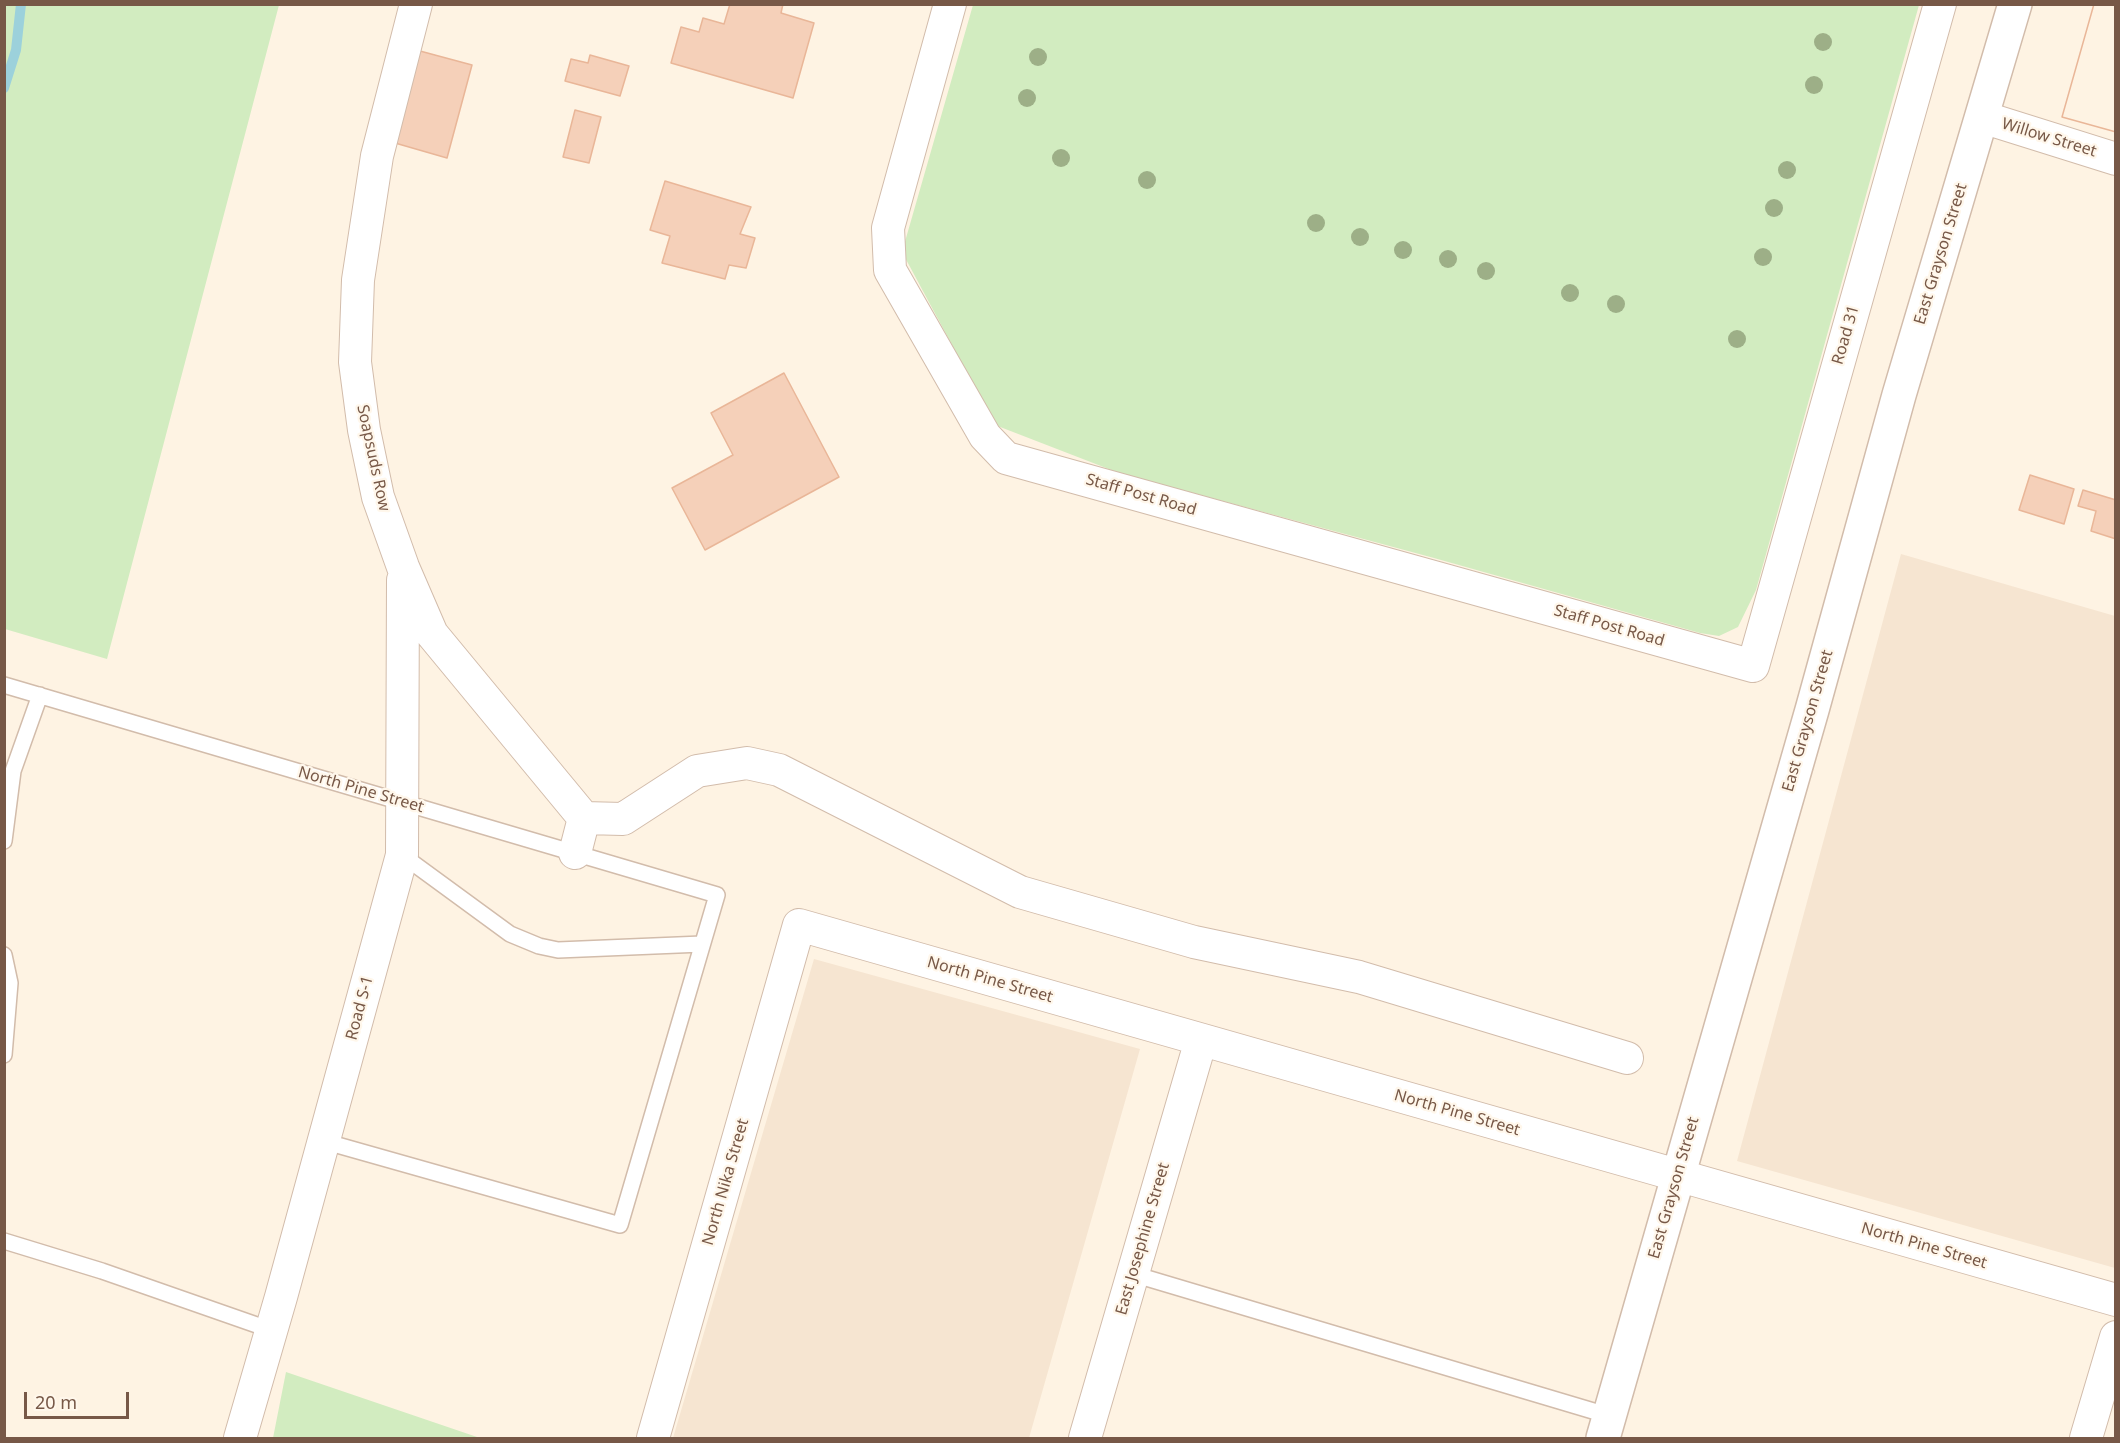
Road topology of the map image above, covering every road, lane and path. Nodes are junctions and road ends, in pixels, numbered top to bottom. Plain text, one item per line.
1 (416, 4) edge
2 (950, 4) edge
3 (1940, 4) edge
4 (2015, 4) edge
5 (1983, 117) junction
6 (2115, 159) edge
7 (403, 567) junction
8 (1753, 666) joint
9 (4, 685) edge
10 (40, 695) junction
11 (402, 802) junction
12 (584, 818) junction
13 (4, 841) edge
14 (575, 853) junction
15 (402, 855) junction
16 (799, 925) joint
17 (702, 944) junction
18 (4, 955) edge
19 (1201, 1040) junction
20 (4, 1055) edge
21 (1627, 1058) dead end
22 (323, 1141) junction
23 (1678, 1176) junction
24 (4, 1241) edge
25 (1133, 1274) junction
26 (2115, 1300) edge
27 (271, 1330) junction
28 (2115, 1337) edge
29 (1606, 1427) edge
30 (240, 1438) edge
31 (653, 1438) edge
32 (1085, 1438) edge
33 (2086, 1438) edge

1 - 7 street, Soapsuds Row
2 - 8 street, Staff Post Road
3 - 8 street, Road 31
4 - 5 street, East Grayson Street
5 - 6 street, Willow Street
5 - 23 street, East Grayson Street
7 - 11 street, Road S-1
7 - 12 street, Soapsuds Row
9 - 10 lane, North Pine Street
10 - 11 lane, North Pine Street
10 - 13 lane
11 - 14 lane, North Pine Street
11 - 15 street, Road S-1
12 - 14 street
12 - 21 street
14 - 17 lane, North Pine Street
15 - 17 lane
15 - 22 street, Road S-1
16 - 19 street, North Pine Street
16 - 31 street, North Nika Street
17 - 22 lane
18 - 20 lane
19 - 23 street, North Pine Street
19 - 25 street, East Josephine Street
22 - 27 street, Road S-1
23 - 26 street, North Pine Street
23 - 29 street, East Grayson Street
24 - 27 lane
25 - 29 lane
25 - 32 street, East Josephine Street
27 - 30 street, Road S-1
28 - 33 street

